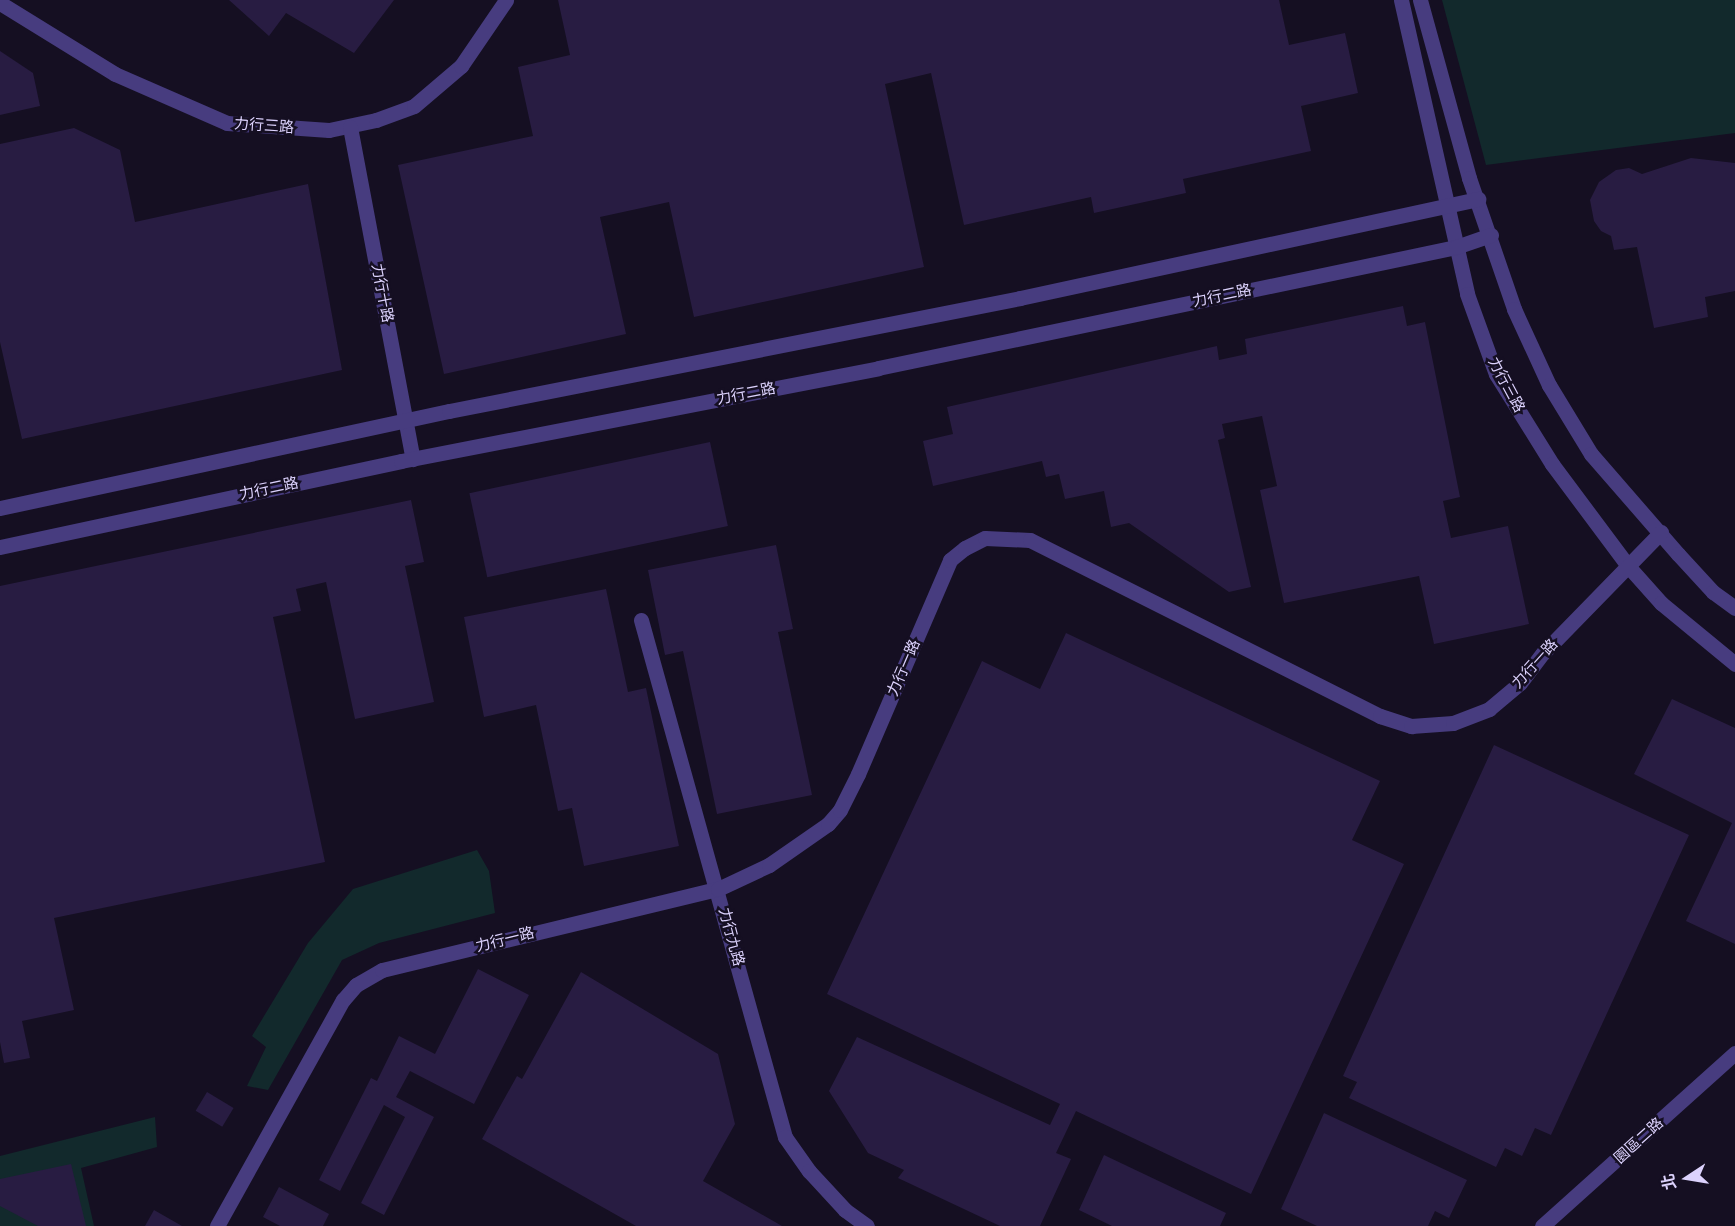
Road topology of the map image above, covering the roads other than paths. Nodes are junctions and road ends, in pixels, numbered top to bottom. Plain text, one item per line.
1 (506, 0) edge
2 (1401, 0) edge
3 (1420, 0) edge
4 (0, 3) edge
5 (350, 127) junction
6 (1479, 199) junction
7 (1448, 205) junction
8 (1491, 235) junction
9 (1456, 247) junction
10 (407, 420) junction
11 (413, 459) junction
12 (0, 508) edge
13 (1661, 532) junction
14 (0, 547) edge
15 (1628, 566) junction
16 (1735, 608) edge
17 (640, 620) dead end
18 (1735, 664) edge
19 (718, 889) junction
20 (1735, 1053) edge
21 (217, 1226) edge
22 (867, 1226) edge
23 (1542, 1226) edge

1 - 5 street, 力行三路
2 - 7 street, 力行三路
3 - 6 street
4 - 5 street, 力行三路
5 - 10 street, 力行十路
6 - 7 street
6 - 8 street
7 - 9 street, 力行三路
7 - 10 street
8 - 9 street, 力行二路
8 - 13 street
9 - 11 street, 力行二路
9 - 15 street, 力行三路
10 - 11 street, 力行十路
10 - 12 street
11 - 14 street, 力行二路
13 - 15 street, 力行一路
13 - 16 street
15 - 18 street, 力行三路
15 - 19 street, 力行一路
17 - 19 street, 力行九路
19 - 21 street, 力行一路
19 - 22 street, 力行九路
20 - 23 street, 園區二路

